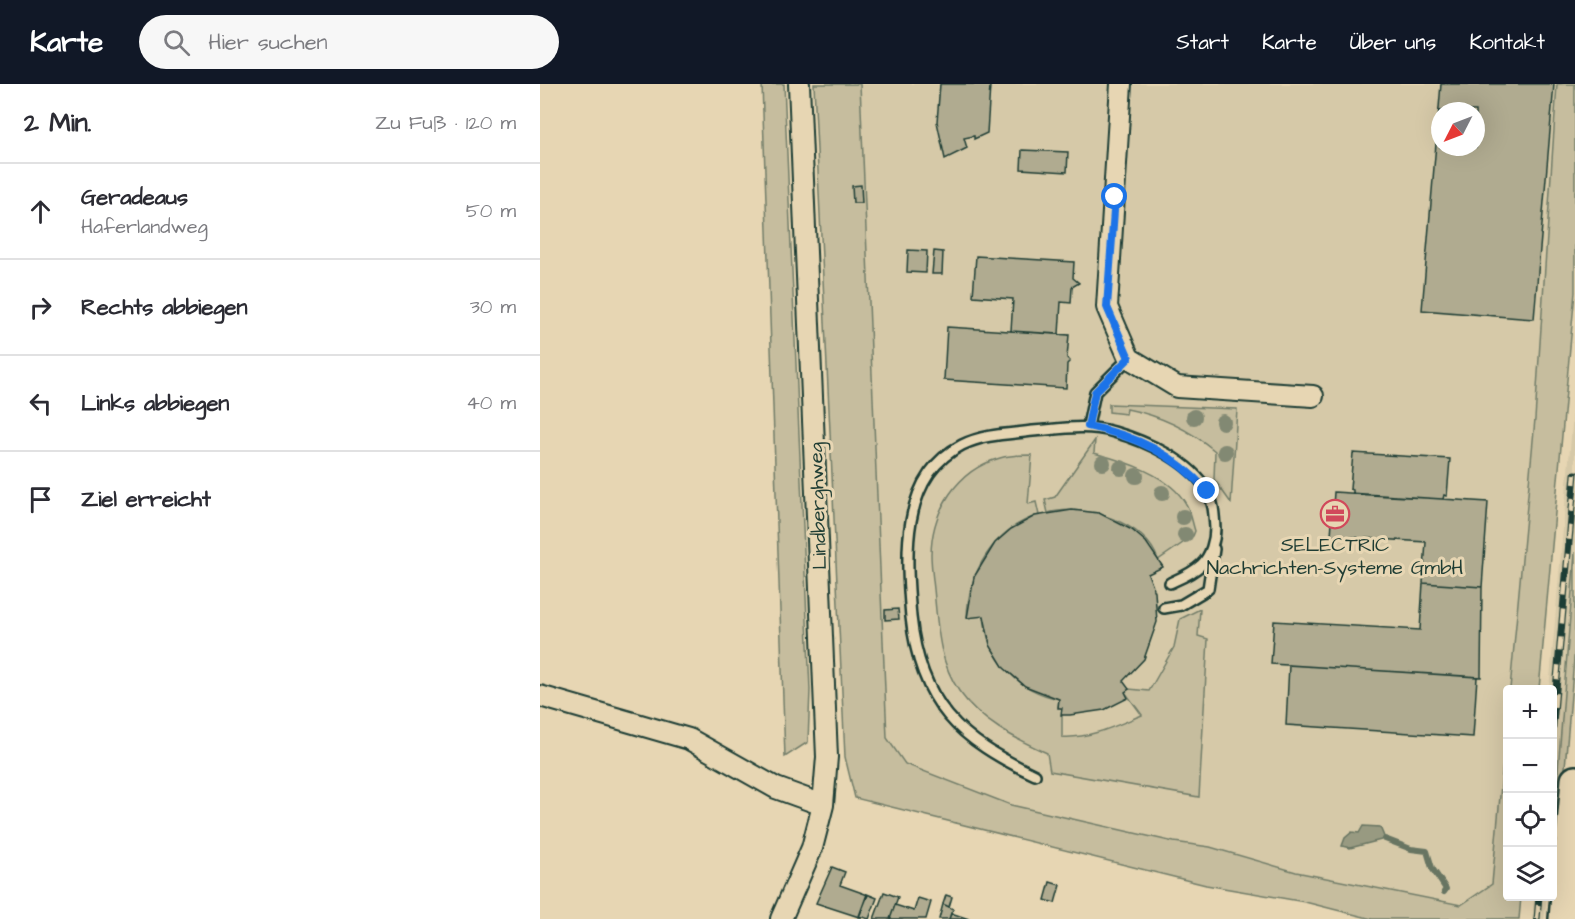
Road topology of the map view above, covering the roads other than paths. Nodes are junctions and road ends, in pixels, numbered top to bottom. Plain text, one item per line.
1 (799, 84) edge
2 (1121, 84) edge
3 (1129, 358) junction
4 (1313, 396) dead end
5 (1088, 426) junction
6 (1215, 534) junction
7 (1170, 583) dead end
8 (1164, 608) dead end
9 (540, 696) edge
10 (1035, 776) dead end
11 (1575, 780) edge
12 (823, 805) junction
13 (781, 919) edge
14 (1563, 919) edge

1 - 12 street, Lindberghweg
2 - 3 street
3 - 4 street
3 - 5 lane
5 - 6 lane
5 - 10 lane
6 - 7 lane
6 - 8 lane
9 - 12 street
11 - 14 main road
12 - 13 street, Lindberghweg

